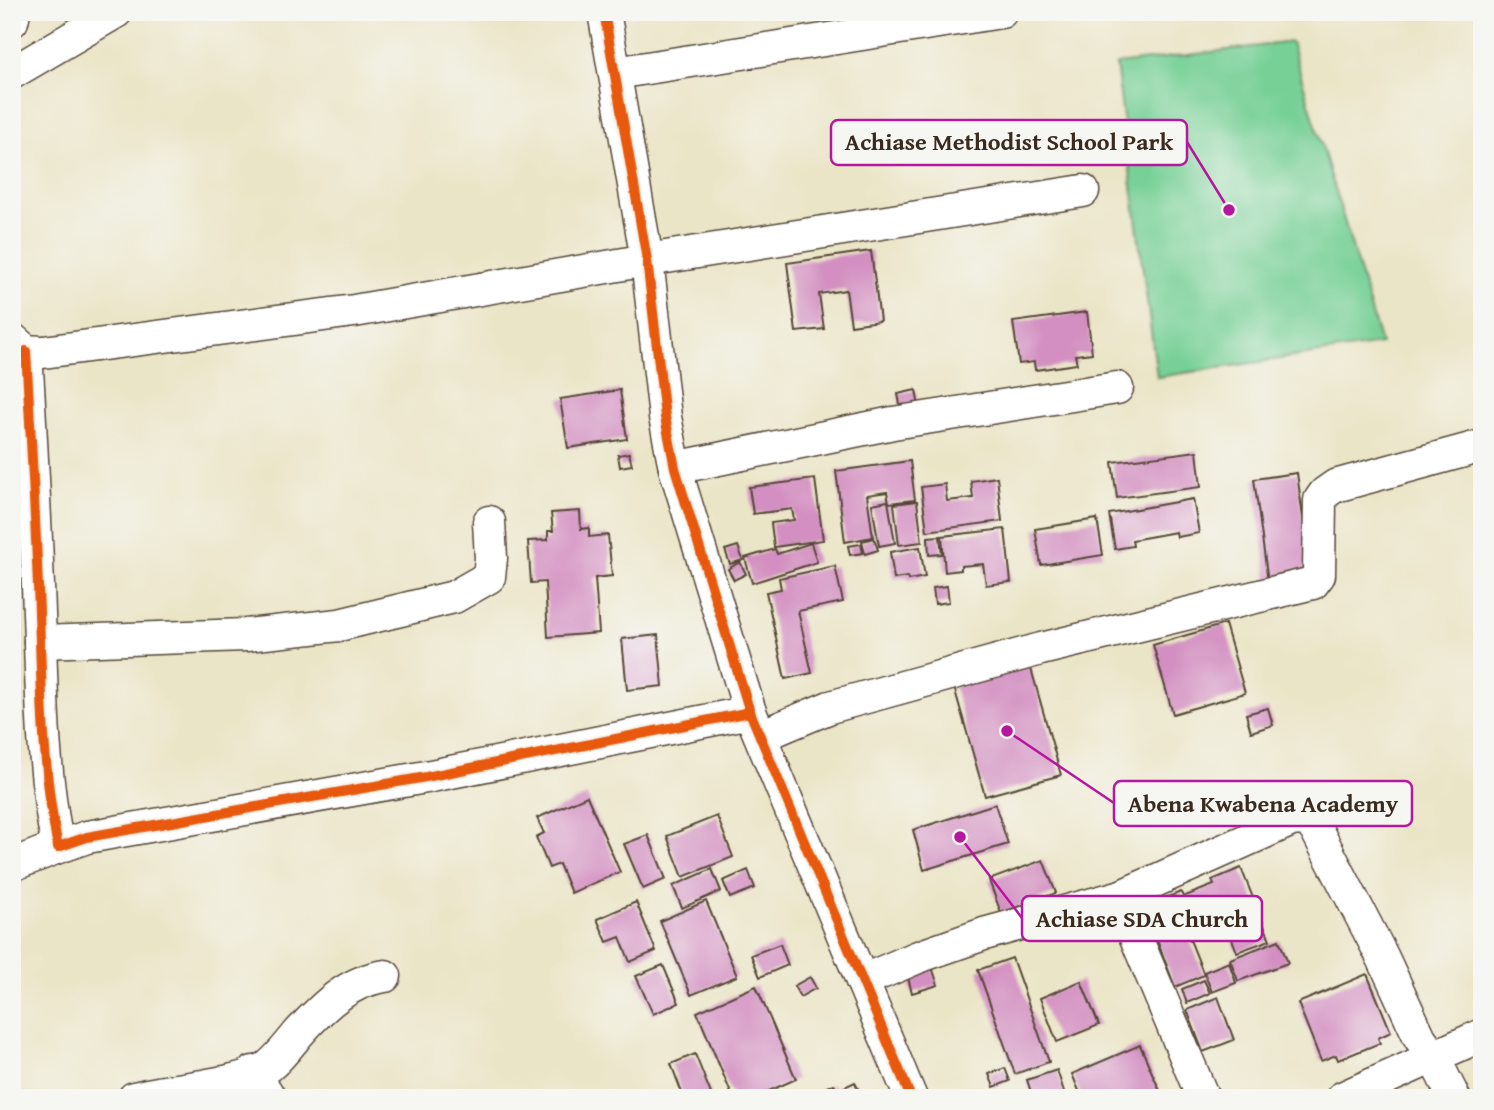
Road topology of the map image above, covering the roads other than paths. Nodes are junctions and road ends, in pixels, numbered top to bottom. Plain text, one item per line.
1 (14, 12) edge
2 (116, 12) edge
3 (604, 12) edge
4 (1001, 12) edge
5 (12, 21) edge
6 (12, 73) edge
7 (615, 73) junction
8 (1083, 191) dead end
9 (647, 260) junction
10 (19, 345) edge
11 (1117, 388) dead end
12 (1482, 446) edge
13 (674, 468) junction
14 (489, 522) dead end
15 (40, 642) junction
16 (755, 724) junction
17 (58, 847) junction
18 (12, 865) edge
19 (1119, 897) junction
20 (385, 976) dead end
21 (862, 981) junction
22 (1482, 1035) edge
23 (1433, 1056) junction
24 (261, 1085) edge
25 (134, 1098) edge
26 (911, 1098) edge
27 (1203, 1098) edge
28 (1342, 1098) edge
29 (1454, 1098) edge

1 - 5 street
2 - 6 street
3 - 7 street
4 - 7 street
7 - 9 street
8 - 9 street
9 - 10 street
9 - 13 street
10 - 15 street
11 - 13 street
12 - 16 street
13 - 16 street
14 - 15 street
15 - 17 street
16 - 17 street
16 - 21 street
17 - 18 street
19 - 21 street
19 - 23 street
19 - 27 street
20 - 24 street
21 - 26 street
22 - 23 street
23 - 28 street
23 - 29 street
24 - 25 street

